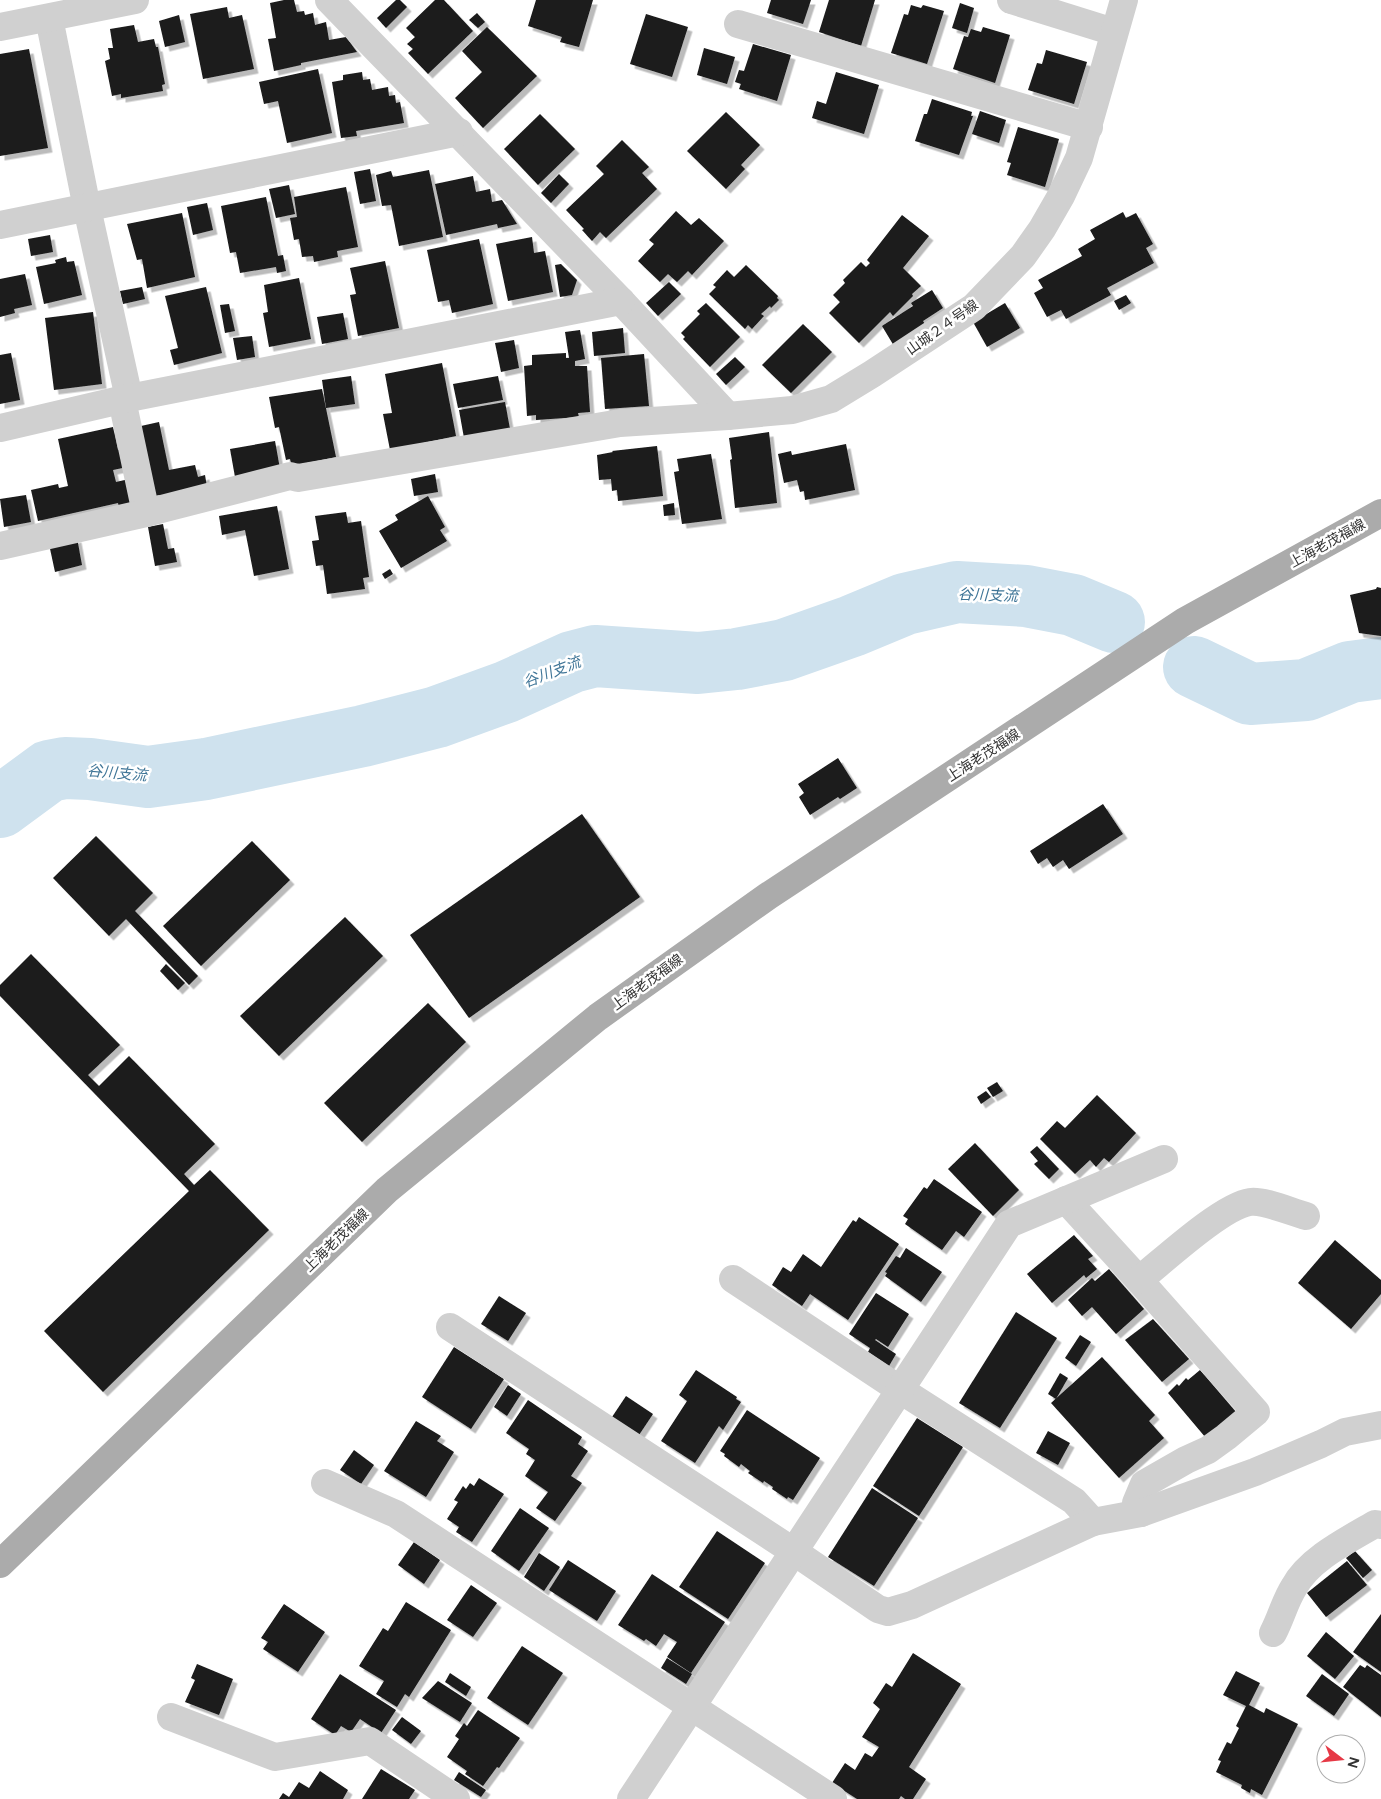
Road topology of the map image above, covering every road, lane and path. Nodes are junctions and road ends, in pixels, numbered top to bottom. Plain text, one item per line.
1 (135, 0) edge
2 (330, 0) edge
3 (1011, 0) edge
4 (1124, 0) edge
5 (49, 18) junction
6 (738, 24) dead end
7 (0, 28) edge
8 (1114, 32) junction
9 (1089, 127) junction
10 (459, 132) junction
11 (87, 208) junction
12 (0, 225) edge
13 (621, 301) junction
14 (126, 399) junction
15 (728, 416) junction
16 (0, 428) edge
17 (146, 512) junction
18 (1381, 513) edge
19 (0, 546) edge
20 (1164, 1159) dead end
21 (1066, 1200) junction
22 (1306, 1216) dead end
23 (733, 1279) dead end
24 (1139, 1280) junction
25 (450, 1327) dead end
26 (900, 1389) junction
27 (1381, 1426) edge
28 (325, 1483) dead end
29 (1141, 1513) junction
30 (1093, 1522) junction
31 (1381, 1525) edge
32 (793, 1551) junction
33 (0, 1564) edge
34 (1273, 1633) dead end
35 (691, 1706) junction
36 (171, 1717) dead end
37 (456, 1799) edge
38 (631, 1799) edge
39 (833, 1799) edge

1 - 5 street
2 - 10 street
3 - 8 street
4 - 8 street, 山城２４号線
5 - 7 street
5 - 11 street
6 - 9 street
8 - 9 street, 山城２４号線
9 - 15 street, 山城２４号線
10 - 11 street
10 - 13 street
11 - 12 street
11 - 14 street
13 - 14 street
13 - 15 street
14 - 16 street
14 - 17 street
15 - 17 street, 山城２４号線
17 - 19 street, 山城２４号線
18 - 33 main road, 上海老茂福線
20 - 21 street
21 - 24 street
21 - 26 street
22 - 24 street
23 - 26 street
24 - 29 street
25 - 32 street
26 - 30 street
26 - 32 street
27 - 29 street
28 - 35 street
29 - 30 street
30 - 32 street
31 - 34 street
32 - 35 street
35 - 38 street
35 - 39 street
36 - 37 street

